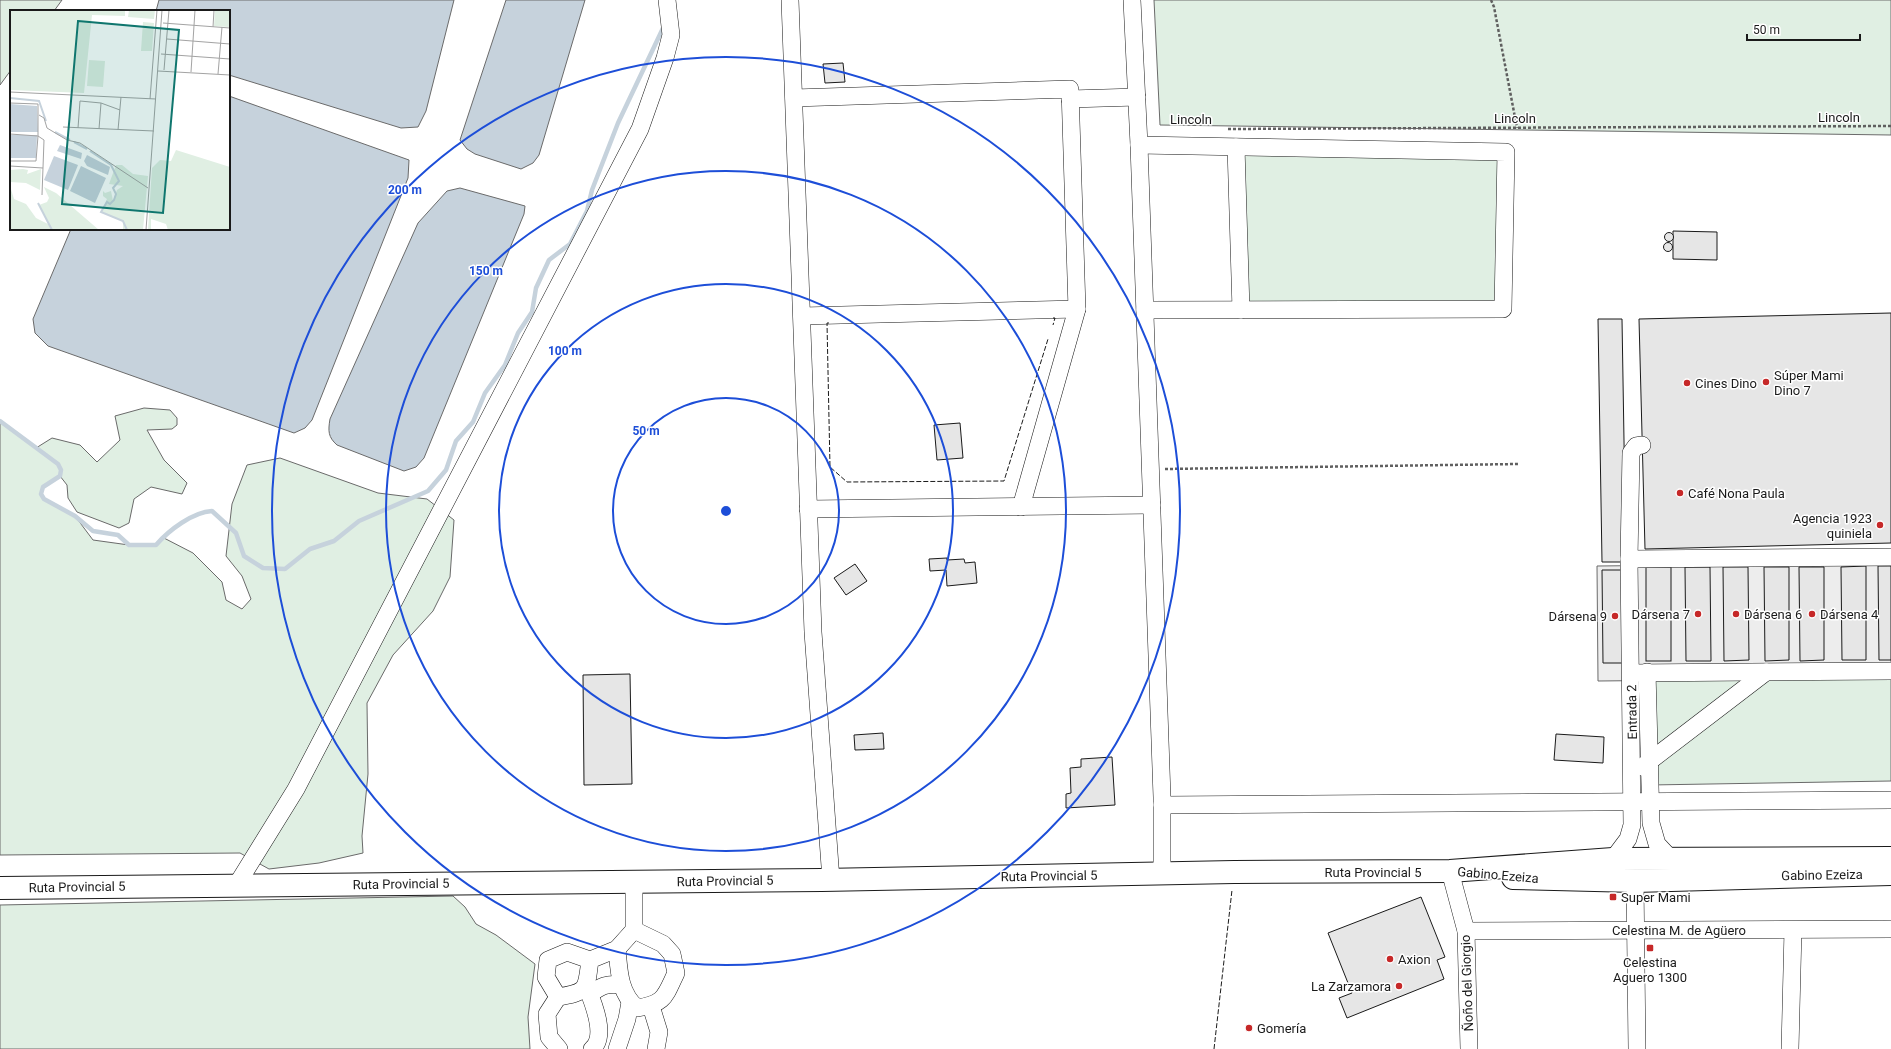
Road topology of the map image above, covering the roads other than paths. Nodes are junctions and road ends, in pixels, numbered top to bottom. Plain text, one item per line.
1 (667, 0) edge
2 (790, 0) edge
3 (1132, 0) edge
4 (1137, 97) junction
5 (794, 98) junction
6 (1070, 99) junction
7 (1139, 146) junction
8 (1236, 147) junction
9 (1077, 309) junction
10 (1145, 310) junction
11 (1241, 310) junction
12 (802, 316) junction
13 (1642, 445) dead end
14 (1152, 505) junction
15 (1021, 507) junction
16 (808, 509) junction
17 (1891, 557) edge
18 (1629, 559) junction
19 (1891, 671) edge
20 (1639, 672) junction
21 (1766, 672) junction
22 (1649, 761) junction
23 (1633, 774) junction
24 (1891, 800) edge
25 (1633, 801) junction
26 (1650, 801) junction
27 (1162, 805) junction
28 (1891, 858) edge
29 (1613, 859) junction
30 (1672, 860) junction
31 (1450, 871) junction
32 (1162, 874) junction
33 (1891, 874) edge
34 (827, 880) junction
35 (1635, 881) junction
36 (634, 882) junction
37 (236, 886) junction
38 (0, 888) edge
39 (1891, 929) edge
40 (634, 930) junction
41 (1793, 930) junction
42 (1635, 931) junction
43 (1466, 932) junction
44 (617, 948) junction
45 (590, 960) junction
46 (621, 985) junction
47 (588, 990) junction
48 (558, 997) junction
49 (630, 1002) junction
50 (651, 1006) junction
51 (594, 1048) edge
52 (559, 1049) edge
53 (617, 1049) edge
54 (656, 1049) edge
55 (1469, 1049) edge
56 (1636, 1049) edge
57 (1790, 1049) edge

1 - 37 street
2 - 5 street
3 - 4 street
4 - 6 street
4 - 7 street
5 - 6 street
5 - 12 street
6 - 9 street
7 - 8 street
7 - 10 street
8 - 11 street
8 - 11 street
9 - 12 street
9 - 15 street
10 - 11 street
10 - 14 street
12 - 16 street
13 - 18 street, Entrada 2
14 - 15 street
14 - 27 street
15 - 16 street
16 - 34 street
17 - 18 street
18 - 20 street, Entrada 2
19 - 21 street
20 - 21 street
20 - 22 street, Entrada 2
20 - 23 street, Entrada 2
21 - 22 street
22 - 23 street
22 - 26 street, Entrada 2
23 - 25 street, Entrada 2
24 - 26 street
25 - 26 street
25 - 27 street
25 - 29 street, Entrada 2
26 - 30 street, Entrada 2
27 - 32 street
28 - 30 main road, Gabino Ezeiza
29 - 30 main road, Gabino Ezeiza
29 - 31 main road, Gabino Ezeiza
31 - 32 main road, Ruta Provincial 5
31 - 35 main road, Gabino Ezeiza
31 - 43 street, Ñoño del Giorgio
32 - 34 main road, Ruta Provincial 5
33 - 35 main road, Gabino Ezeiza
34 - 36 main road, Ruta Provincial 5
35 - 42 street
36 - 37 main road, Ruta Provincial 5
36 - 40 street
37 - 38 main road, Ruta Provincial 5
39 - 41 street, Celestina M. de Agüero
40 - 44 street
40 - 50 street
41 - 42 street, Celestina M. de Agüero
41 - 57 street
42 - 43 street, Celestina M. de Agüero
42 - 56 street
43 - 55 street, Ñoño del Giorgio
44 - 45 street
44 - 46 street
45 - 47 street
45 - 48 street
46 - 47 street
46 - 49 street
47 - 48 street
47 - 51 street
48 - 52 street
49 - 50 street
49 - 53 street
50 - 54 street

